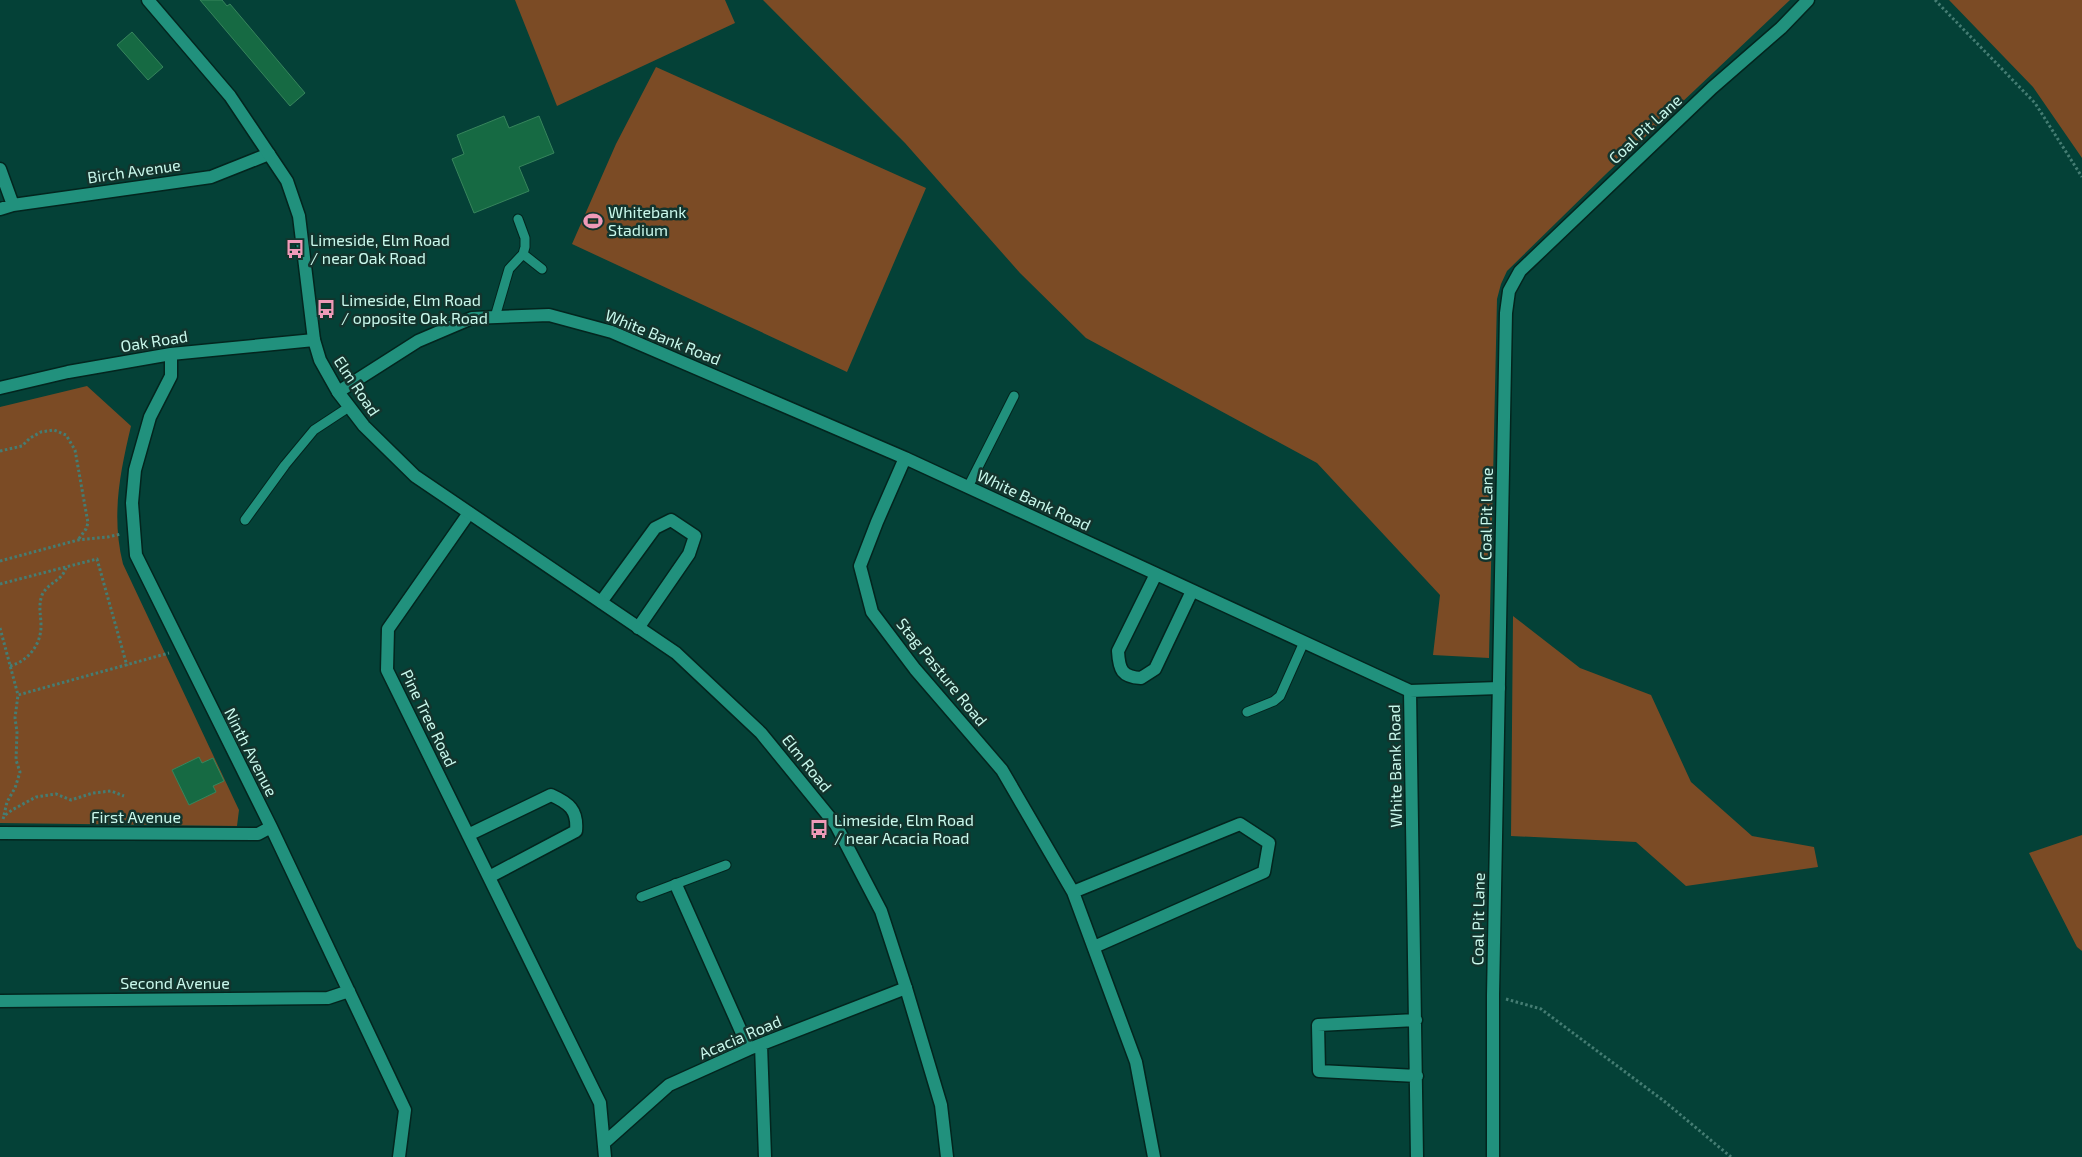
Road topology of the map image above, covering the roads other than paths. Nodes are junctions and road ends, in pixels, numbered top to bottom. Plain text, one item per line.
1 (148, 0) edge
2 (1808, 0) edge
3 (269, 154) junction
4 (0, 169) edge
5 (13, 205) junction
6 (0, 209) edge
7 (518, 218) dead end
8 (523, 254) junction
9 (542, 269) dead end
10 (495, 317) junction
11 (314, 340) junction
12 (171, 354) junction
13 (0, 388) edge
14 (338, 392) junction
15 (1014, 396) dead end
16 (349, 407) junction
17 (905, 458) junction
18 (968, 487) junction
19 (469, 513) junction
20 (245, 520) dead end
21 (1156, 574) junction
22 (1192, 591) junction
23 (601, 602) junction
24 (638, 628) junction
25 (1304, 642) junction
26 (1499, 688) junction
27 (1410, 691) junction
28 (1247, 712) dead end
29 (270, 827) junction
30 (1, 833) edge
31 (468, 835) junction
32 (726, 865) dead end
33 (489, 877) junction
34 (676, 886) junction
35 (1073, 892) junction
36 (641, 897) dead end
37 (1094, 947) junction
38 (906, 988) junction
39 (349, 991) junction
40 (0, 1001) edge
41 (1416, 1020) junction
42 (755, 1047) junction
43 (1417, 1076) junction
44 (604, 1143) junction
45 (399, 1157) edge
46 (605, 1157) edge
47 (765, 1157) edge
48 (947, 1157) edge
49 (1154, 1157) edge
50 (1418, 1157) edge
51 (1493, 1157) edge

1 - 3 street, Elm Road
2 - 26 street, Coal Pit Lane
3 - 5 street, Birch Avenue
3 - 11 street, Elm Road
4 - 5 street
5 - 6 street, Birch Avenue
7 - 8 lane
8 - 9 lane
8 - 10 lane
10 - 14 street, White Bank Road
10 - 17 street, White Bank Road
11 - 12 street, Oak Road
11 - 14 street, Elm Road
12 - 13 street, Oak Road
12 - 29 street, Ninth Avenue
14 - 16 street, Elm Road
15 - 18 lane
16 - 19 street, Elm Road
16 - 20 lane
17 - 18 street, White Bank Road
17 - 35 street, Stag Pasture Road
18 - 21 street, White Bank Road
19 - 23 street, Elm Road
19 - 31 street, Pine Tree Road
21 - 22 street, White Bank Road
21 - 22 street
22 - 25 street, White Bank Road
23 - 24 street, Elm Road
23 - 24 street
24 - 38 street, Elm Road
25 - 27 street, White Bank Road
25 - 28 lane
26 - 27 street
26 - 51 street, Coal Pit Lane
27 - 41 street, White Bank Road
29 - 30 street, First Avenue
29 - 39 street, Ninth Avenue
31 - 33 street, Pine Tree Road
31 - 33 street
32 - 34 lane
33 - 44 street, Pine Tree Road
34 - 36 lane
34 - 42 street
35 - 37 street, Stag Pasture Road
35 - 37 street
37 - 49 street, Stag Pasture Road
38 - 42 street, Acacia Road
38 - 48 street, Elm Road
39 - 40 street, Second Avenue
39 - 45 street, Ninth Avenue
41 - 43 street, White Bank Road
41 - 43 street
42 - 44 street, Acacia Road
42 - 47 street
43 - 50 street, White Bank Road
44 - 46 street, Pine Tree Road

